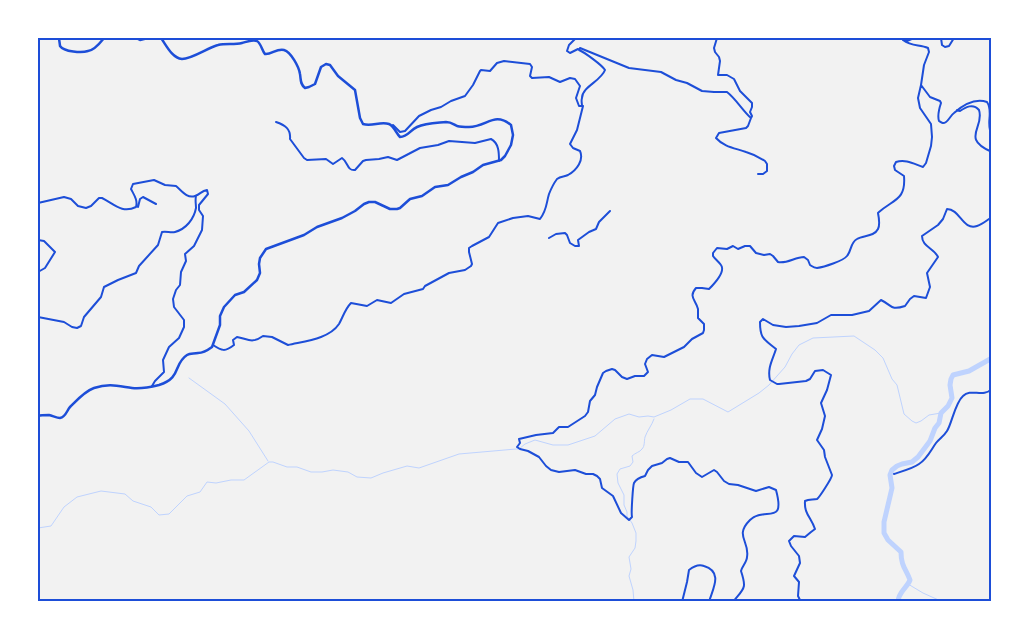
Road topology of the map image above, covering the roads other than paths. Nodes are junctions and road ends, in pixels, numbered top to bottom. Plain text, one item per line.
1 (104, 38) edge
2 (136, 38) edge
3 (148, 38) edge
4 (161, 38) edge
5 (576, 38) edge
6 (717, 38) edge
7 (901, 38) edge
8 (914, 38) edge
9 (940, 38) edge
10 (954, 38) edge
11 (59, 39) edge
12 (578, 49) junction
13 (922, 85) junction
14 (583, 105) junction
15 (957, 110) junction
16 (751, 118) junction
17 (276, 122) dead end
18 (391, 125) junction
19 (992, 135) edge
20 (992, 152) edge
21 (499, 161) junction
22 (758, 174) dead end
23 (196, 196) junction
24 (38, 203) edge
25 (156, 204) dead end
26 (138, 207) dead end
27 (610, 211) dead end
28 (992, 217) edge
29 (549, 238) dead end
30 (38, 240) edge
31 (38, 272) edge
32 (38, 317) edge
33 (213, 345) junction
34 (152, 386) junction
35 (992, 389) edge
36 (38, 416) edge
37 (894, 474) dead end
38 (682, 602) edge
39 (710, 602) edge
40 (733, 602) edge
41 (802, 602) edge

1 - 11 main road
2 - 3 main road
4 - 18 main road
5 - 12 street
6 - 16 street
7 - 8 street
7 - 13 street
9 - 10 street
12 - 14 street
12 - 16 street
13 - 15 street
13 - 40 street
14 - 18 street
14 - 33 street
15 - 19 street
15 - 20 street
16 - 22 street
17 - 21 street
18 - 21 main road
21 - 33 main road
23 - 24 street
23 - 32 street
23 - 34 street
25 - 26 street
27 - 29 street
28 - 41 street
30 - 31 street
33 - 34 main road
34 - 36 main road
35 - 37 street
38 - 39 street

